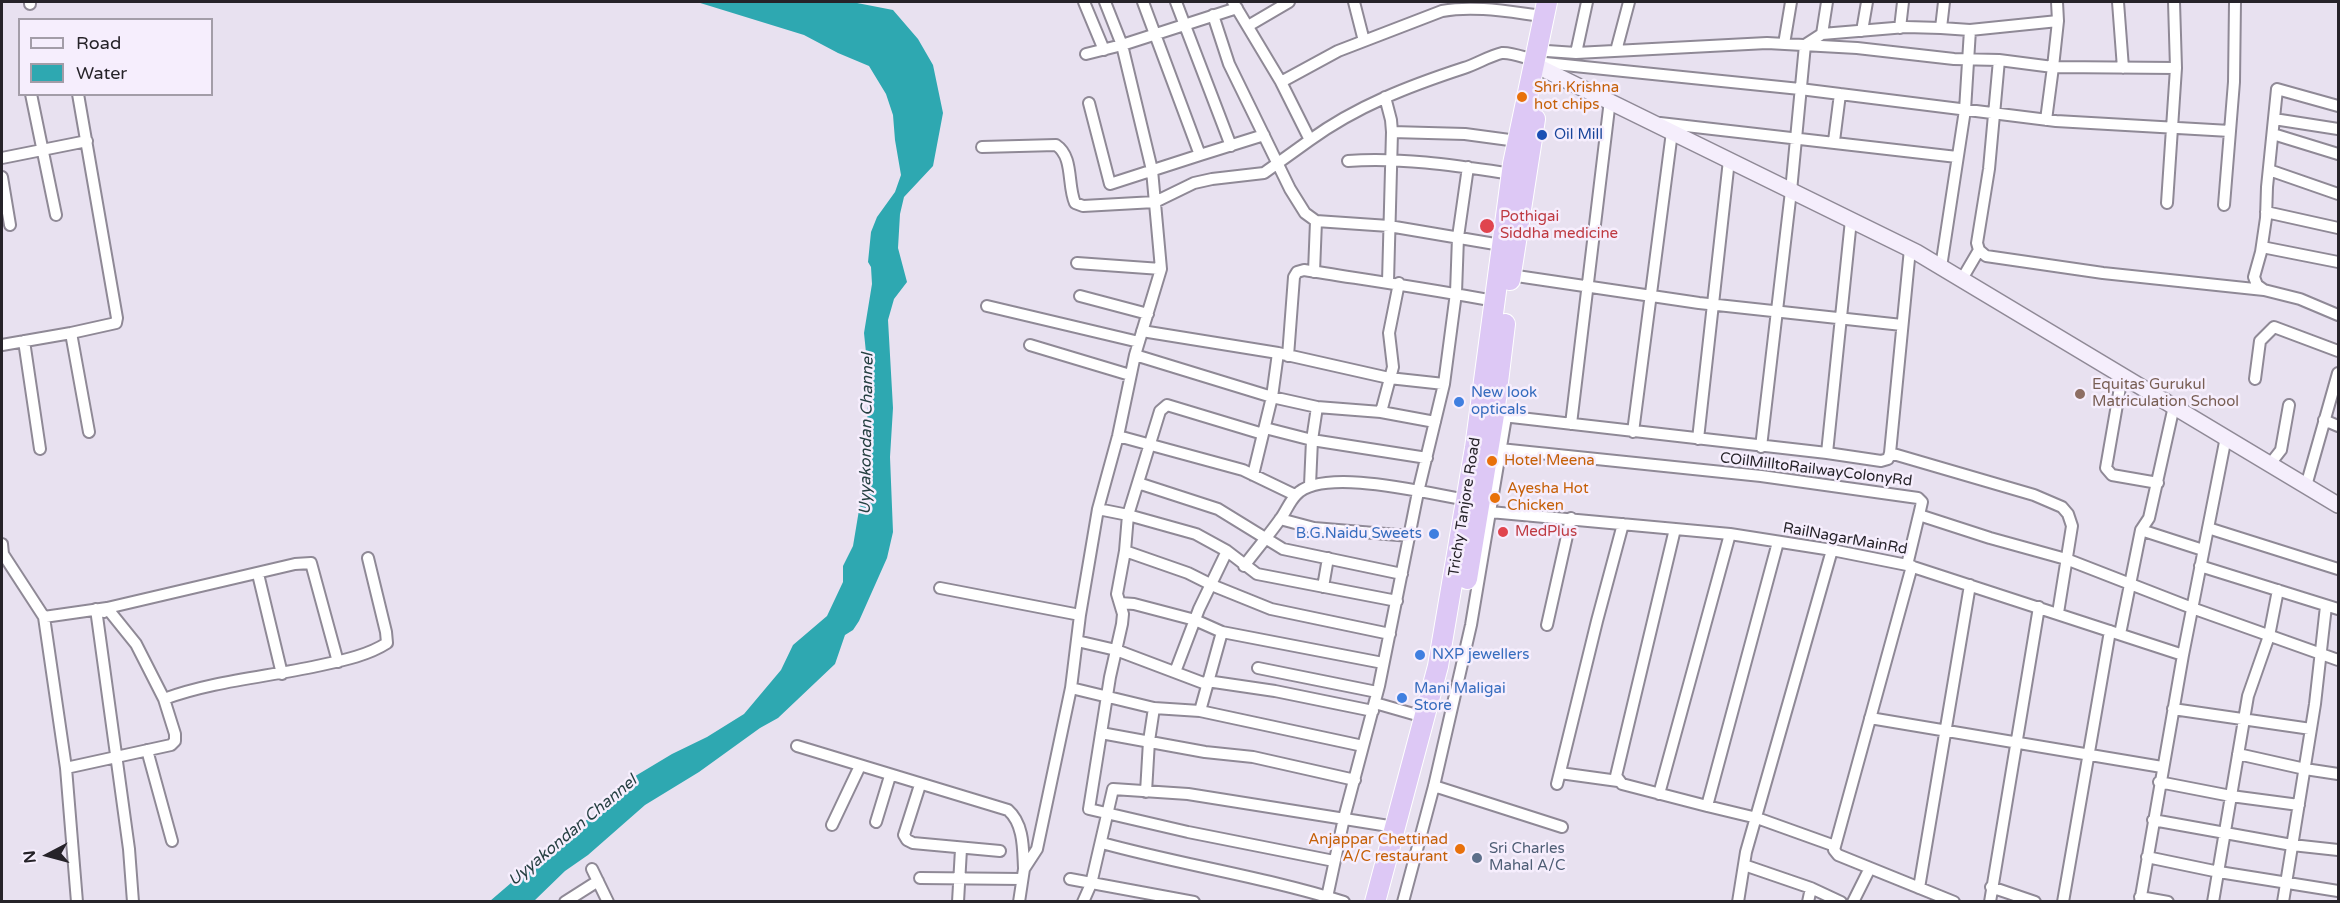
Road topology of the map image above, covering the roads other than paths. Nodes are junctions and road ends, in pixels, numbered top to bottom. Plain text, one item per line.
1 (1084, 2) edge
2 (1105, 2) edge
3 (1143, 2) edge
4 (1176, 2) edge
5 (1288, 2) edge
6 (1354, 2) edge
7 (1557, 2) edge
8 (1587, 2) edge
9 (1629, 2) edge
10 (1791, 2) edge
11 (1827, 2) edge
12 (1867, 2) edge
13 (1904, 2) edge
14 (1944, 2) edge
15 (2057, 2) edge
16 (2118, 2) edge
17 (2174, 2) edge
18 (2235, 2) edge
19 (1235, 5) edge
20 (1460, 5) edge
21 (1545, 9) edge
22 (1213, 15) junction
23 (2058, 21) junction
24 (1183, 25) junction
25 (1248, 26) junction
26 (1900, 28) junction
27 (1941, 28) junction
28 (1970, 30) junction
29 (1862, 32) junction
30 (1822, 34) junction
31 (1155, 35) junction
32 (1364, 40) junction
33 (1784, 44) junction
34 (1122, 45) junction
35 (1805, 45) junction
36 (1104, 50) junction
37 (1616, 51) junction
38 (1576, 53) junction
39 (1086, 54) dead end
40 (1969, 60) junction
41 (1999, 60) junction
42 (1540, 61) junction
43 (2053, 67) junction
44 (2123, 68) junction
45 (2176, 68) junction
46 (1281, 82) junction
47 (1800, 90) junction
48 (1840, 94) junction
49 (31, 96) edge
50 (78, 96) edge
51 (1385, 97) junction
52 (1610, 100) junction
53 (1089, 103) dead end
54 (2338, 106) edge
55 (1965, 110) junction
56 (1994, 113) junction
57 (2274, 119) junction
58 (2046, 120) junction
59 (1651, 122) junction
60 (2172, 128) junction
61 (2338, 129) edge
62 (2230, 131) junction
63 (1392, 132) junction
64 (1672, 132) junction
65 (2273, 134) junction
66 (1264, 135) junction
67 (1796, 138) junction
68 (1311, 140) junction
69 (87, 141) junction
70 (1517, 141) junction
71 (1834, 141) junction
72 (1231, 146) junction
73 (982, 147) dead end
74 (44, 148) junction
75 (2338, 154) edge
76 (1200, 155) junction
77 (1958, 157) junction
78 (2, 158) edge
79 (1729, 160) junction
80 (1348, 161) dead end
81 (1391, 161) junction
82 (1278, 164) junction
83 (1467, 167) junction
84 (1152, 170) junction
85 (2269, 170) junction
86 (1512, 174) junction
87 (2, 177) edge
88 (1791, 191) junction
89 (2338, 194) edge
90 (1155, 202) junction
91 (2167, 203) dead end
92 (2224, 205) dead end
93 (2266, 212) junction
94 (56, 215) dead end
95 (1316, 220) junction
96 (1851, 220) junction
97 (10, 225) dead end
98 (1389, 226) junction
99 (2338, 228) edge
100 (1458, 237) junction
101 (1501, 245) junction
102 (2262, 247) junction
103 (1910, 249) junction
104 (1979, 250) junction
105 (2338, 262) edge
106 (1077, 263) dead end
107 (1941, 267) junction
108 (1161, 269) junction
109 (1314, 272) junction
110 (1510, 275) junction
111 (1962, 279) junction
112 (1394, 282) junction
113 (1588, 287) junction
114 (2264, 290) junction
115 (1456, 293) junction
116 (1080, 296) dead end
117 (1651, 296) junction
118 (1494, 301) junction
119 (1713, 304) junction
120 (987, 306) dead end
121 (1777, 312) junction
122 (1148, 314) junction
123 (2338, 315) edge
124 (1841, 319) junction
125 (1902, 325) junction
126 (71, 333) junction
127 (1140, 337) junction
128 (24, 341) junction
129 (2, 345) edge
130 (1030, 345) dead end
131 (2338, 351) edge
132 (1135, 355) junction
133 (1283, 355) junction
134 (2338, 373) edge
135 (1131, 375) junction
136 (2122, 376) junction
137 (1389, 378) junction
138 (2255, 379) dead end
139 (1444, 384) junction
140 (2336, 386) edge
141 (1272, 397) junction
142 (2289, 405) dead end
143 (2174, 406) junction
144 (1317, 407) junction
145 (1381, 412) junction
146 (1500, 416) junction
147 (2324, 420) junction
148 (1435, 422) junction
149 (1572, 424) junction
150 (2338, 426) edge
151 (1264, 431) junction
152 (89, 432) dead end
153 (1633, 432) junction
154 (1118, 436) junction
155 (2226, 437) junction
156 (1698, 439) junction
157 (1312, 440) junction
158 (1150, 443) junction
159 (1761, 447) junction
160 (40, 449) dead end
161 (1500, 449) junction
162 (1827, 453) junction
163 (1890, 453) junction
164 (1427, 458) junction
165 (2270, 464) junction
166 (1253, 475) junction
167 (1138, 483) junction
168 (2158, 483) junction
169 (1310, 485) junction
170 (2306, 486) junction
171 (1418, 492) junction
172 (1295, 495) junction
173 (1467, 500) junction
174 (2338, 505) edge
175 (1098, 509) junction
176 (1490, 512) junction
177 (1128, 514) junction
178 (1919, 515) junction
179 (1571, 518) junction
180 (1281, 519) junction
181 (1623, 524) junction
182 (2208, 528) junction
183 (1675, 529) junction
184 (2141, 530) junction
185 (1730, 534) junction
186 (1410, 536) junction
187 (1265, 539) junction
188 (1778, 542) junction
189 (2, 550) edge
190 (1832, 550) junction
191 (2203, 550) junction
192 (1125, 551) junction
193 (1227, 551) junction
194 (368, 558) dead end
195 (1328, 558) junction
196 (2066, 559) junction
197 (1909, 565) junction
198 (1244, 566) junction
199 (2200, 566) junction
200 (2338, 569) edge
201 (258, 574) junction
202 (1402, 574) junction
203 (2128, 583) junction
204 (1211, 585) junction
205 (1970, 585) junction
206 (940, 588) dead end
207 (1323, 588) junction
208 (2277, 590) junction
209 (1397, 601) junction
210 (1120, 603) junction
211 (2326, 606) junction
212 (2039, 607) junction
213 (2192, 608) junction
214 (2338, 609) edge
215 (100, 613) junction
216 (2058, 613) junction
217 (1080, 615) junction
218 (44, 617) junction
219 (1195, 620) junction
220 (1547, 625) dead end
221 (1222, 632) junction
222 (2115, 632) junction
223 (1390, 634) junction
224 (2269, 636) junction
225 (1077, 641) junction
226 (1116, 650) junction
227 (2320, 654) junction
228 (2182, 655) junction
229 (2338, 660) edge
230 (338, 662) junction
231 (1383, 663) junction
232 (1258, 668) dead end
233 (1175, 672) junction
234 (282, 674) junction
235 (1207, 682) junction
236 (1071, 688) junction
237 (1108, 696) junction
238 (164, 699) junction
239 (1375, 702) junction
240 (1154, 708) junction
241 (2173, 709) junction
242 (1200, 711) junction
243 (1424, 717) junction
244 (1870, 718) junction
245 (2244, 720) junction
246 (2311, 729) junction
247 (1945, 731) junction
248 (1101, 733) junction
249 (1149, 741) junction
250 (2016, 743) junction
251 (797, 746) dead end
252 (1363, 746) junction
253 (147, 750) junction
254 (2238, 754) junction
255 (2089, 755) junction
256 (117, 757) junction
257 (860, 766) junction
258 (2162, 767) junction
259 (66, 768) junction
260 (2305, 769) junction
261 (2338, 774) edge
262 (890, 776) junction
263 (1355, 780) junction
264 (1618, 780) junction
265 (2160, 782) junction
266 (920, 784) junction
267 (1434, 786) junction
268 (1146, 792) junction
269 (1659, 794) junction
270 (2231, 796) junction
271 (2299, 805) junction
272 (1707, 806) junction
273 (1109, 812) junction
274 (1757, 818) junction
275 (1344, 819) junction
276 (2153, 820) junction
277 (876, 822) dead end
278 (832, 825) dead end
279 (1395, 827) junction
280 (1563, 827) dead end
281 (2224, 834) junction
282 (172, 841) dead end
283 (1102, 843) junction
284 (2292, 845) junction
285 (1835, 846) junction
286 (960, 849) junction
287 (2338, 850) edge
288 (1000, 852) dead end
289 (2147, 857) junction
290 (1334, 861) junction
291 (1744, 865) junction
292 (1870, 868) junction
293 (592, 869) dead end
294 (2219, 872) junction
295 (1023, 874) junction
296 (920, 878) dead end
297 (1070, 879) dead end
298 (960, 880) junction
299 (598, 881) junction
300 (2286, 882) junction
301 (1091, 884) junction
302 (1991, 887) junction
303 (1811, 888) junction
304 (1919, 888) junction
305 (2338, 891) edge
306 (1327, 899) edge
307 (2140, 899) edge
308 (77, 902) edge
309 (133, 902) edge
310 (565, 902) edge
311 (608, 902) edge
312 (958, 902) edge
313 (1019, 902) edge
314 (1083, 902) edge
315 (1194, 902) edge
316 (1344, 902) edge
317 (1376, 902) edge
318 (1388, 902) edge
319 (1403, 902) edge
320 (1738, 902) edge
321 (1808, 902) edge
322 (1841, 902) edge
323 (1853, 902) edge
324 (1953, 902) edge
325 (1990, 902) edge
326 (2035, 902) edge
327 (2063, 902) edge
328 (2168, 902) edge
329 (2213, 902) edge
330 (2283, 902) edge

1 - 36 street
2 - 34 street
3 - 31 street
4 - 24 street
5 - 25 street
6 - 32 street
7 - 42 highway, Trichy Tanjore Road
8 - 38 street
9 - 37 street
10 - 33 street
11 - 30 street
12 - 29 street
13 - 26 street
14 - 27 street
15 - 23 street
16 - 44 street
17 - 45 street
18 - 62 street
19 - 22 street
19 - 25 street
20 - 21 street
20 - 32 street
21 - 42 highway, Trichy Tanjore Road
22 - 24 street
22 - 66 street
23 - 28 street
23 - 43 street
24 - 31 street
24 - 72 street
25 - 46 street
26 - 27 street
26 - 29 street
27 - 28 street
28 - 40 street
29 - 30 street
30 - 35 street
31 - 34 street
31 - 76 street
32 - 46 street
33 - 35 street
33 - 37 street
34 - 36 street
34 - 84 street
35 - 40 street
35 - 47 street
36 - 39 street
37 - 38 street
38 - 42 street
40 - 41 street
40 - 55 street
41 - 43 street
41 - 56 street
42 - 47 street
42 - 51 street
42 - 52 street
42 - 70 highway, Trichy Tanjore Road
42 - 110 highway, Trichy Tanjore Road
43 - 44 street
43 - 58 street
44 - 45 street
45 - 60 street
46 - 68 street
47 - 48 street
47 - 67 street
48 - 55 street
48 - 71 street
49 - 74 street
50 - 69 street
51 - 63 street
51 - 68 street
52 - 59 street
52 - 113 street
53 - 84 street
54 - 57 street
55 - 56 street
55 - 77 street
56 - 58 street
56 - 104 street
57 - 61 street
57 - 65 street
58 - 60 street
59 - 64 street
59 - 67 street
60 - 62 street
60 - 91 street
62 - 92 street
63 - 70 street
63 - 81 street
64 - 79 street
64 - 117 street
65 - 75 street
65 - 85 street
66 - 72 street
66 - 82 street
67 - 71 street
67 - 88 street
68 - 82 street
69 - 74 street
69 - 126 street
70 - 86 highway, Trichy Tanjore Road
71 - 77 street
72 - 76 street
73 - 90 street
74 - 78 street
74 - 94 street
76 - 84 street
77 - 107 street
79 - 88 street
79 - 119 street
80 - 81 street
81 - 83 street
81 - 98 street
82 - 90 street
82 - 95 street
83 - 86 street
83 - 100 street
84 - 90 street
85 - 89 street
85 - 93 street
86 - 101 highway, Trichy Tanjore Road
87 - 97 street
88 - 96 street
88 - 121 street
90 - 108 street
93 - 99 street
93 - 102 street
95 - 98 street
95 - 109 street
96 - 103 street
96 - 124 street
98 - 100 street
98 - 112 street
100 - 101 street
100 - 115 street
101 - 118 highway, Trichy Tanjore Road
102 - 105 street
102 - 114 street
103 - 107 street
103 - 125 street
104 - 111 street
104 - 114 street
106 - 108 street
107 - 111 street
108 - 122 street
109 - 112 street
109 - 133 street
110 - 113 street
110 - 146 highway, Trichy Tanjore Road
111 - 136 street
112 - 115 street
112 - 137 street
113 - 117 street
113 - 149 street
114 - 123 street
115 - 118 street
115 - 139 street
116 - 122 street
117 - 119 street
117 - 153 street
118 - 173 highway, Trichy Tanjore Road
119 - 121 street
119 - 156 street
120 - 127 street
121 - 124 street
121 - 159 street
122 - 127 street
124 - 125 street
124 - 162 street
125 - 163 street
126 - 128 street
126 - 152 street
127 - 132 street
127 - 133 street
128 - 129 street
128 - 160 street
130 - 135 street
131 - 138 street
132 - 135 street
132 - 141 street
133 - 137 street
133 - 141 street
134 - 140 street
135 - 154 street
136 - 143 street
136 - 168 street
137 - 139 street
137 - 145 street
139 - 148 street
140 - 147 street
141 - 144 street
141 - 151 street
142 - 165 street
143 - 155 street
143 - 168 street
144 - 145 street
144 - 157 street
145 - 148 street
146 - 149 street
146 - 161 street
146 - 318 highway, Trichy Tanjore Road
147 - 150 street
147 - 170 street
148 - 164 street
149 - 153 street
151 - 157 street
151 - 158 street
151 - 166 street
153 - 156 street
154 - 158 street
154 - 175 street
155 - 165 street
155 - 182 street
156 - 159 street
157 - 164 street
157 - 169 street
158 - 166 street
158 - 167 street
159 - 162 street
161 - 176 street
161 - 178 street, COilMilltoRailwayColonyRd
162 - 163 street
163 - 196 street
164 - 171 street
165 - 170 street
166 - 172 street
167 - 177 street
167 - 187 street
168 - 184 street
169 - 171 street
169 - 172 street
170 - 174 street
171 - 173 street
171 - 186 street
172 - 180 street
173 - 243 highway, Trichy Tanjore Road
175 - 177 street
175 - 217 street
176 - 179 street, RailNagarMainRd
176 - 267 street
177 - 192 street
177 - 193 street
178 - 196 street
178 - 197 street
179 - 181 street, RailNagarMainRd
179 - 220 street
180 - 186 street
180 - 187 street
181 - 183 street, RailNagarMainRd
181 - 264 street
182 - 191 street
182 - 200 street
183 - 185 street, RailNagarMainRd
183 - 264 street
184 - 191 street
184 - 203 street
185 - 188 street, RailNagarMainRd
185 - 269 street
186 - 202 street
187 - 195 street
187 - 198 street
188 - 190 street, RailNagarMainRd
188 - 272 street
189 - 218 street
190 - 197 street, RailNagarMainRd
190 - 274 street
191 - 199 street
192 - 204 street
192 - 210 street
193 - 198 street
193 - 204 street
194 - 230 street
195 - 202 street
195 - 207 street
196 - 203 street
196 - 216 street
197 - 205 street, RailNagarMainRd
197 - 244 street
198 - 207 street
199 - 208 street
199 - 213 street
201 - 215 street
201 - 230 street
201 - 234 street
202 - 209 street
203 - 213 street
203 - 222 street
204 - 219 street
204 - 223 street
205 - 212 street, RailNagarMainRd
205 - 247 street
206 - 217 street
207 - 209 street
208 - 211 street
208 - 224 street
209 - 223 street
210 - 219 street
210 - 226 street
211 - 214 street
211 - 227 street
212 - 216 street, RailNagarMainRd
212 - 250 street
213 - 224 street
213 - 228 street
215 - 218 street
215 - 238 street
215 - 256 street
216 - 222 street, RailNagarMainRd
217 - 225 street
218 - 259 street
219 - 221 street
219 - 233 street
221 - 231 street
221 - 235 street
222 - 228 street, RailNagarMainRd
222 - 255 street
223 - 231 street
224 - 227 street
224 - 245 street
225 - 226 street
225 - 236 street
226 - 233 street
226 - 237 street
227 - 229 street
227 - 246 street
228 - 241 street
230 - 234 street
231 - 239 street
232 - 239 street
233 - 235 street
234 - 238 street
235 - 239 street
235 - 242 street
236 - 237 street
236 - 295 street
237 - 240 street
237 - 248 street
238 - 253 street
239 - 243 street
239 - 252 street
240 - 242 street
240 - 249 street
241 - 245 street
241 - 258 street
242 - 252 street
243 - 279 highway, Trichy Tanjore Road
244 - 247 street
244 - 285 street
245 - 246 street
245 - 254 street
246 - 260 street
247 - 250 street
247 - 304 street
248 - 249 street
248 - 273 street
249 - 263 street
249 - 268 street
250 - 255 street
250 - 302 street
251 - 257 street
252 - 263 street
253 - 256 street
253 - 282 street
254 - 260 street
254 - 270 street
255 - 258 street
255 - 327 street
256 - 259 street
256 - 309 street
257 - 262 street
257 - 278 street
258 - 265 street
259 - 308 street
260 - 261 street
260 - 271 street
262 - 266 street
262 - 277 street
263 - 275 street
264 - 269 street
265 - 270 street
265 - 276 street
266 - 286 street
266 - 295 street
267 - 280 street
267 - 319 street
268 - 273 street
268 - 275 street
269 - 272 street
270 - 271 street
270 - 281 street
271 - 284 street
272 - 274 street
273 - 283 street
273 - 290 street
274 - 285 street
274 - 291 street
275 - 279 street
275 - 290 street
276 - 281 street
276 - 289 street
279 - 317 highway, Trichy Tanjore Road
281 - 284 street
281 - 294 street
283 - 301 street
283 - 306 street
284 - 287 street
284 - 300 street
285 - 292 street
286 - 288 street
286 - 298 street
289 - 294 street
289 - 307 street
290 - 306 street
291 - 303 street
291 - 320 street
292 - 304 street
292 - 323 street
293 - 299 street
294 - 300 street
294 - 329 street
295 - 298 street
295 - 313 street
296 - 298 street
297 - 301 street
298 - 312 street
299 - 310 street
299 - 311 street
300 - 305 street
300 - 330 street
301 - 314 street
301 - 315 street
302 - 325 street
302 - 326 street
303 - 321 street
303 - 322 street
304 - 324 street
306 - 316 street
307 - 328 street

